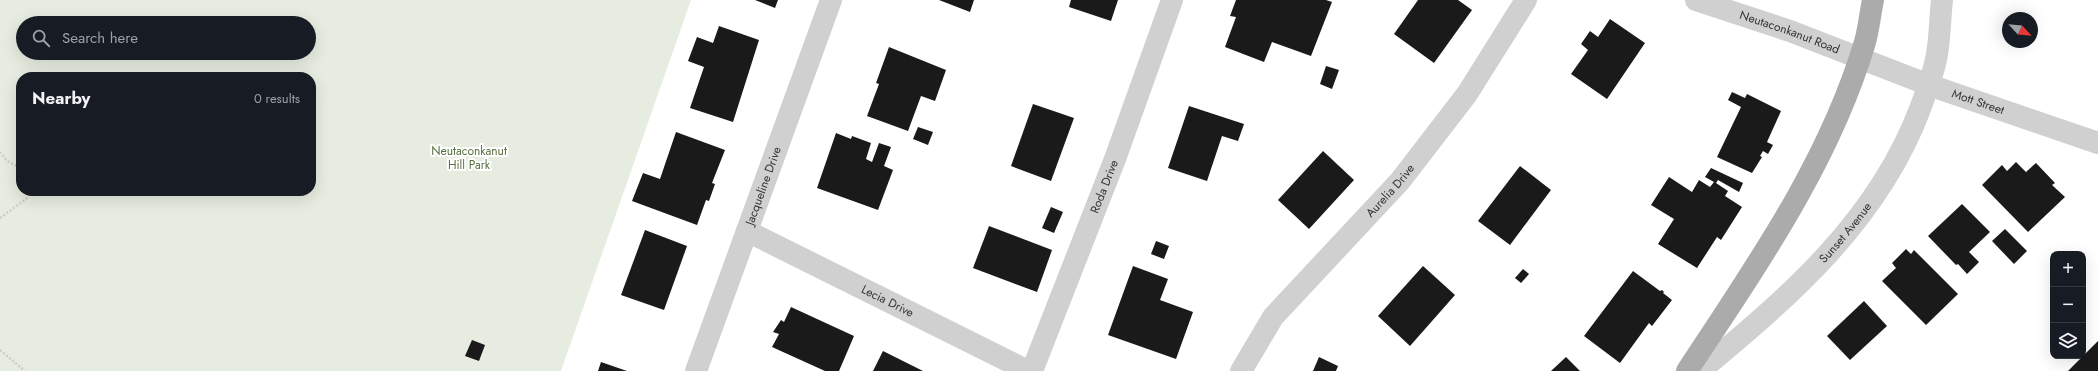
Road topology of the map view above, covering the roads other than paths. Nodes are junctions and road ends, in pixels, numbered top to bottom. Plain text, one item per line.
1 (831, 0) edge
2 (1172, 0) edge
3 (1526, 0) edge
4 (1696, 0) edge
5 (1942, 0) edge
6 (1871, 9) edge
7 (1860, 58) junction
8 (1929, 85) junction
9 (2098, 143) edge
10 (747, 231) junction
11 (696, 371) edge
12 (1028, 371) edge
13 (1032, 371) edge
14 (1241, 371) edge
15 (1687, 371) edge
16 (1700, 371) edge

1 - 10 street, Jacqueline Drive
2 - 13 street, Roda Drive
3 - 14 street, Aurelia Drive
4 - 7 street, Neutaconkanut Road
5 - 8 street, Sunset Avenue
6 - 7 main road
7 - 8 street, Mott Street
7 - 15 main road
8 - 9 street, Mott Street
8 - 16 street, Sunset Avenue
10 - 11 street, Jacqueline Drive
10 - 12 street, Lecia Drive

